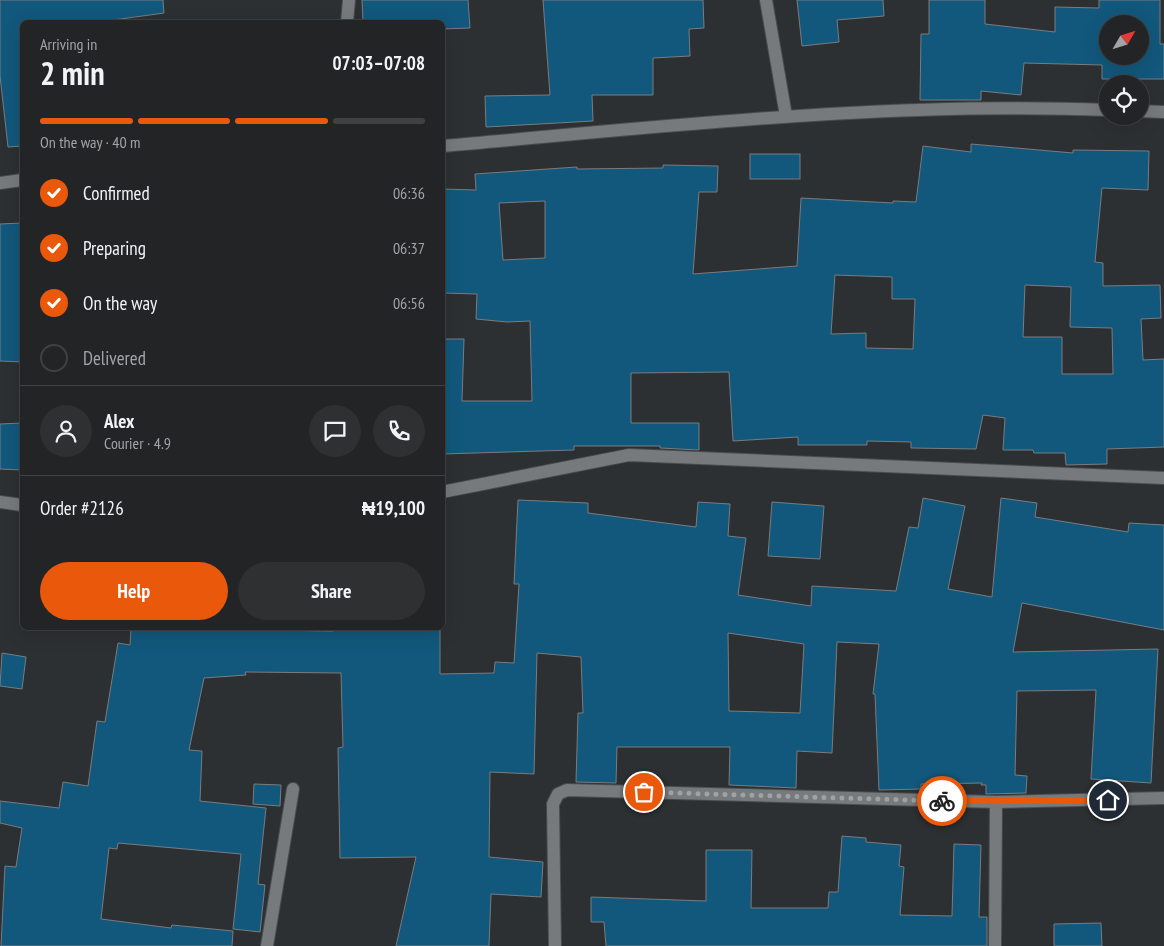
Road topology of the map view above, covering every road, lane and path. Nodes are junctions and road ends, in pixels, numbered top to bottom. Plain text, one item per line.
1 (348, 0) edge
2 (766, 0) edge
3 (347, 20) edge
4 (1099, 110) edge
5 (1149, 111) edge
6 (1164, 112) edge
7 (786, 116) junction
8 (445, 146) edge
9 (20, 180) edge
10 (0, 183) edge
11 (1164, 478) edge
12 (445, 491) edge
13 (0, 502) edge
14 (20, 505) edge
15 (293, 789) dead end
16 (1164, 798) edge
17 (996, 802) junction
18 (267, 946) edge
19 (555, 946) edge
20 (995, 946) edge

1 - 3 street
2 - 7 street
4 - 7 street
5 - 6 street
7 - 8 street
9 - 10 street
11 - 12 street
13 - 14 street
15 - 18 street
16 - 17 street
17 - 19 street
17 - 20 street

